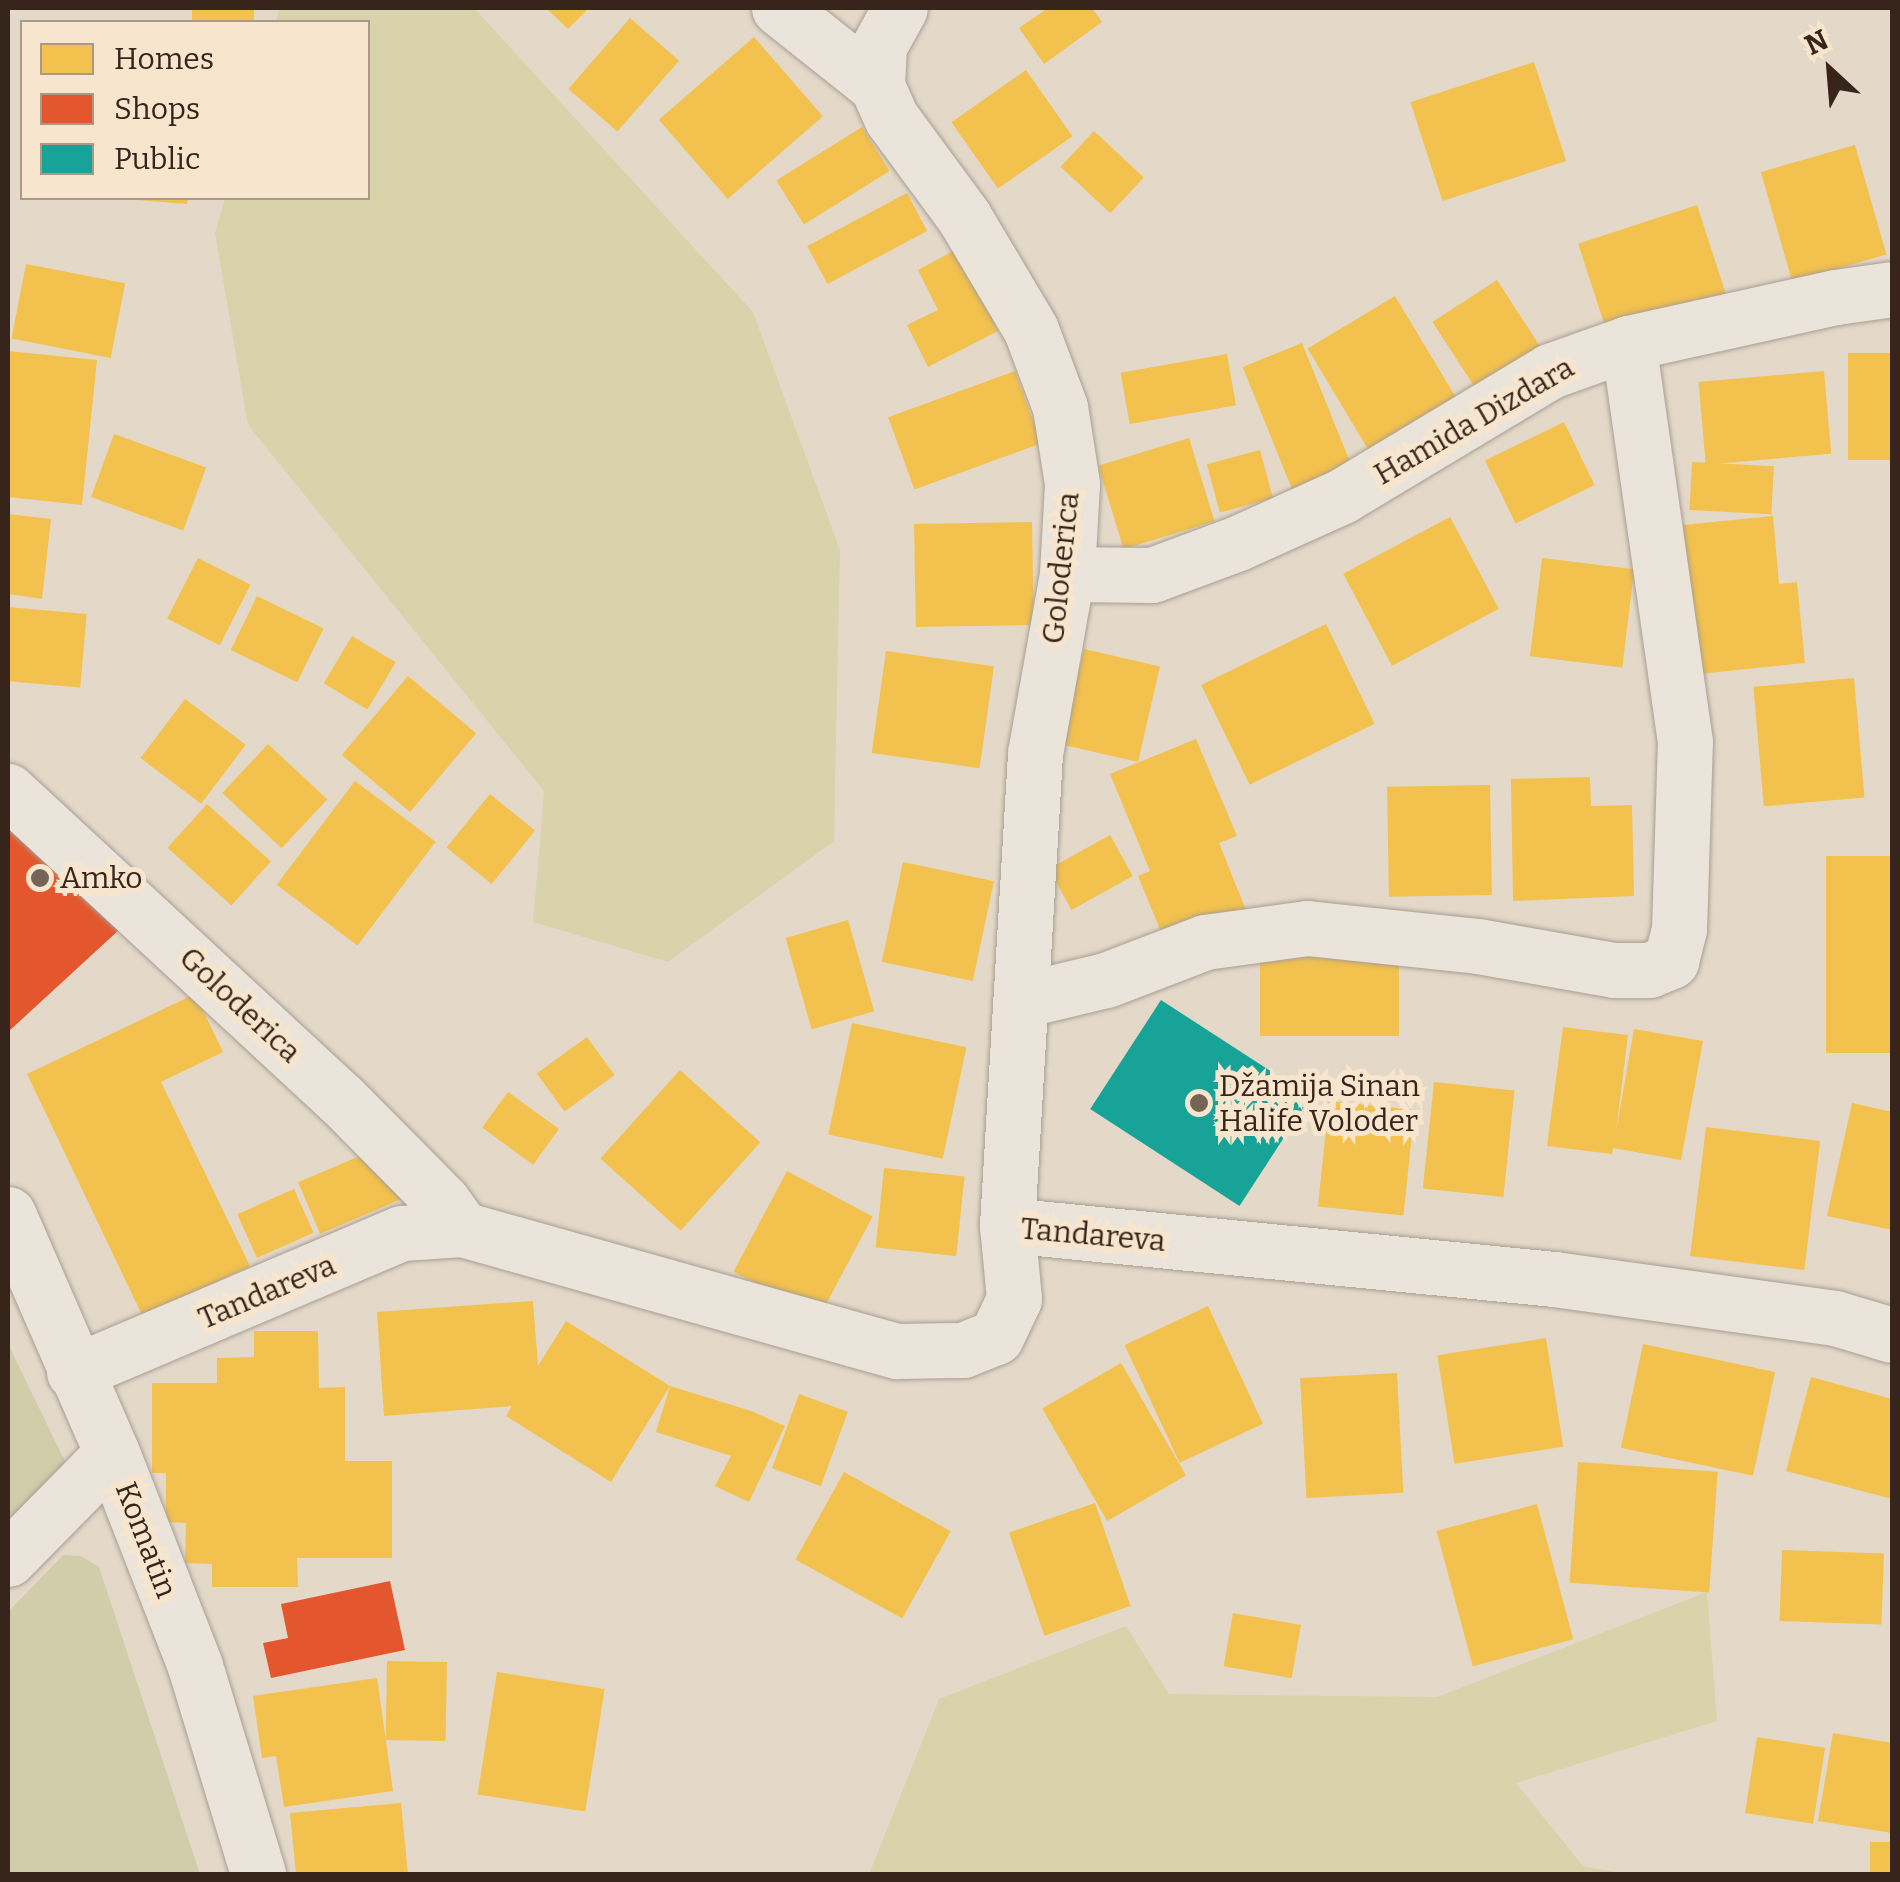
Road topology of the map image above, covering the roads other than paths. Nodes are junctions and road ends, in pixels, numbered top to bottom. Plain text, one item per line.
1 (780, 8) edge
2 (900, 8) edge
3 (877, 86) junction
4 (1892, 289) edge
5 (1628, 342) junction
6 (1067, 574) junction
7 (8, 791) edge
8 (1022, 1000) junction
9 (8, 1214) edge
10 (1007, 1225) junction
11 (462, 1229) junction
12 (1892, 1335) edge
13 (74, 1372) junction
14 (112, 1453) junction
15 (8, 1559) edge
16 (258, 1874) edge

1 - 3 street, Goloderica
2 - 3 street
3 - 6 street, Goloderica
4 - 5 street, Hamida Dizdara
5 - 6 street, Hamida Dizdara
5 - 8 street
6 - 8 street, Goloderica
7 - 11 street, Goloderica
8 - 10 street, Goloderica
9 - 13 street, Komatin
10 - 11 street, Tandareva
10 - 12 street, Tandareva
11 - 13 street, Tandareva
13 - 14 street, Komatin
14 - 15 street
14 - 16 street, Komatin

